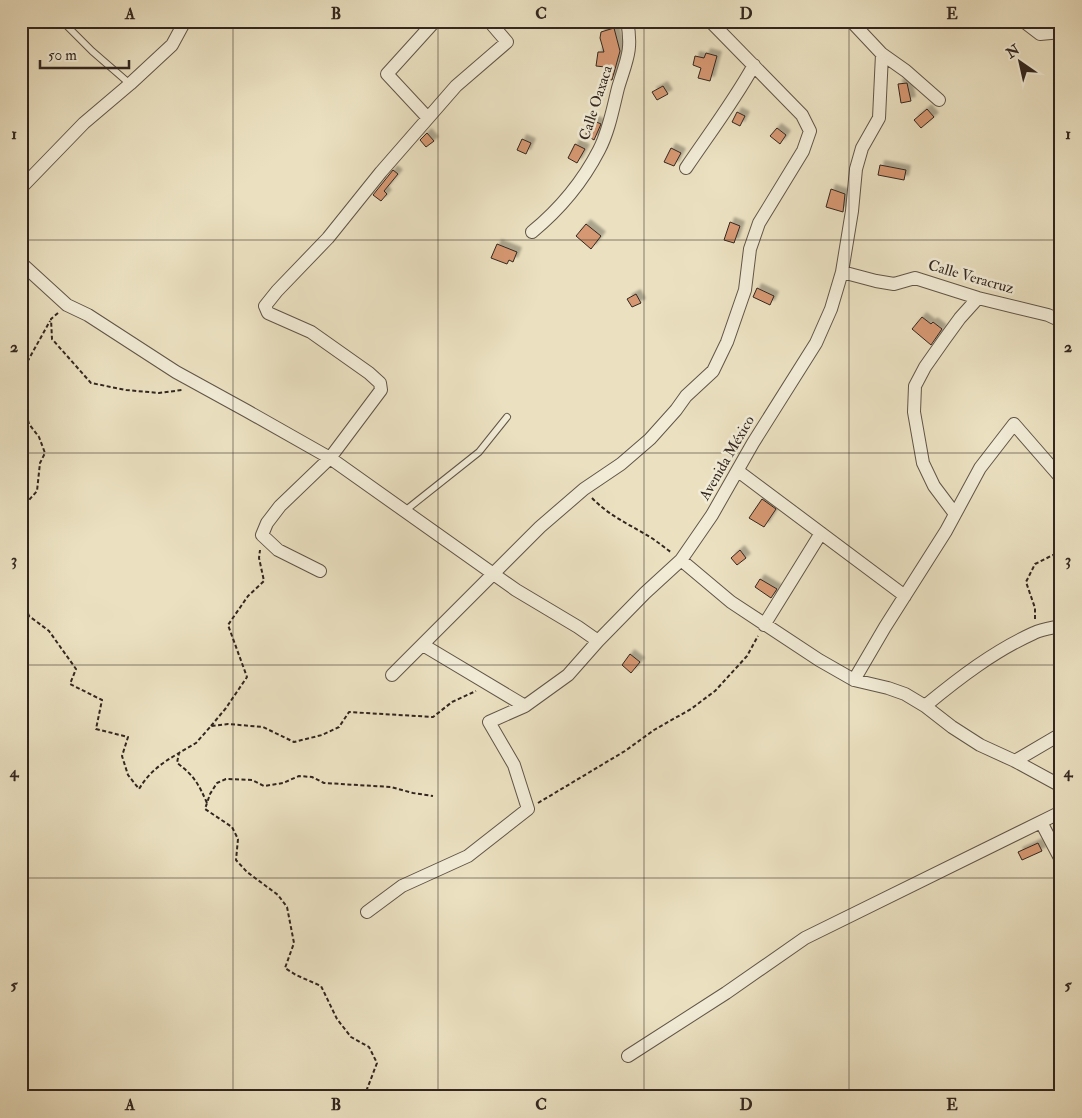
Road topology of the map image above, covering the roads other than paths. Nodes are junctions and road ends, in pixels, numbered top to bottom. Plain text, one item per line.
1 (62, 21) edge
2 (185, 21) edge
3 (435, 21) edge
4 (489, 21) edge
5 (627, 21) edge
6 (710, 21) edge
7 (850, 21) edge
8 (1022, 21) edge
9 (1061, 32) edge
10 (882, 54) junction
11 (754, 64) junction
12 (130, 84) junction
13 (939, 100) dead end
14 (427, 117) junction
15 (686, 168) dead end
16 (21, 188) edge
17 (532, 232) dead end
18 (21, 263) edge
19 (842, 272) junction
20 (978, 298) junction
21 (1061, 321) edge
22 (507, 417) dead end
23 (330, 458) junction
24 (738, 470) junction
25 (1061, 478) edge
26 (406, 510) junction
27 (955, 514) junction
28 (821, 533) junction
29 (681, 560) junction
30 (320, 571) dead end
31 (493, 574) junction
32 (905, 596) junction
33 (764, 625) junction
34 (1061, 626) edge
35 (598, 641) junction
36 (423, 645) junction
37 (392, 675) dead end
38 (854, 680) junction
39 (525, 706) junction
40 (925, 706) junction
41 (1061, 734) edge
42 (1016, 761) junction
43 (1061, 786) edge
44 (1061, 812) edge
45 (1041, 822) junction
46 (1061, 860) edge
47 (367, 912) dead end
48 (628, 1056) dead end

1 - 12 lane
2 - 12 street
3 - 14 street
4 - 14 street
5 - 17 street, Calle Oaxaca
6 - 11 street
7 - 10 street
8 - 9 street
10 - 13 street
10 - 19 street, Avenida México
11 - 15 street
11 - 31 street
12 - 16 street
14 - 23 street
18 - 23 street
19 - 20 street, Calle Veracruz
19 - 24 street, Avenida México
20 - 21 street, Calle Veracruz
20 - 27 street
22 - 26 lane
23 - 26 street
23 - 30 street
24 - 28 street
24 - 29 street, Avenida México
25 - 27 street
26 - 31 street
27 - 32 street
28 - 32 street
28 - 33 street
29 - 33 street
29 - 35 street, Avenida México
31 - 35 street
31 - 36 street
32 - 38 street
33 - 38 street
34 - 40 street
35 - 39 street, Avenida México
36 - 37 street
36 - 39 street
38 - 40 street
39 - 47 street, Avenida México
40 - 42 street
41 - 42 street
42 - 43 street
44 - 45 street
45 - 46 street
45 - 48 street

